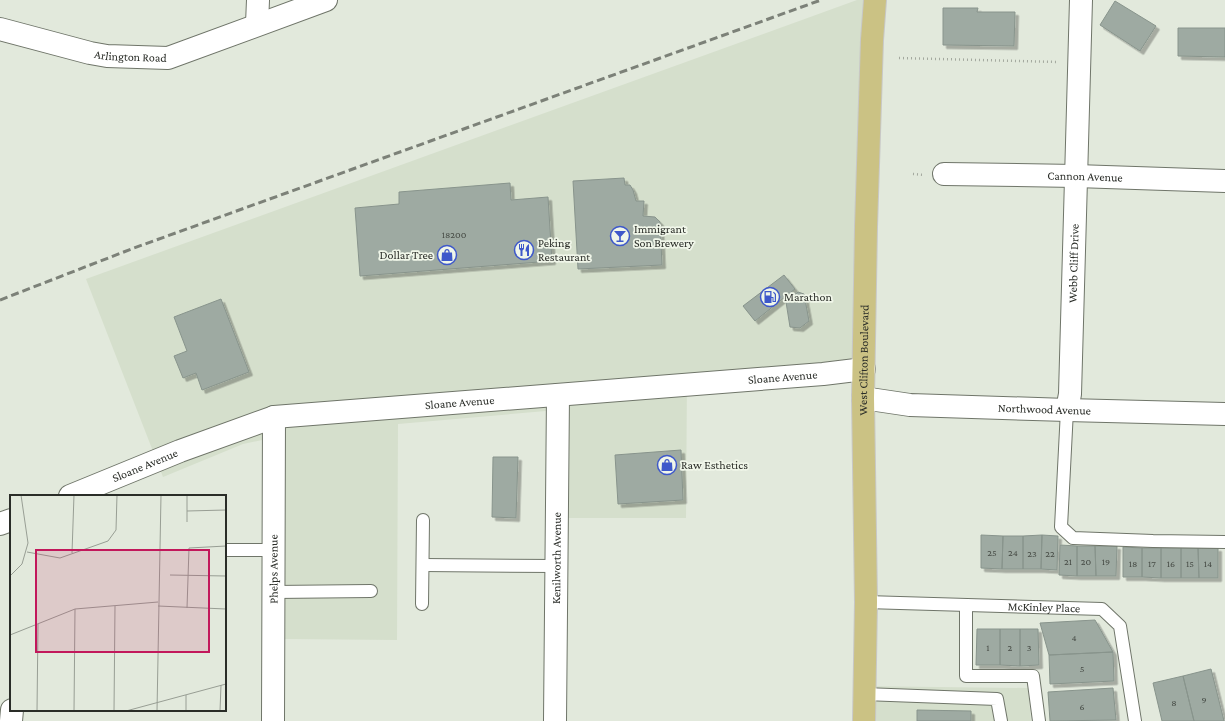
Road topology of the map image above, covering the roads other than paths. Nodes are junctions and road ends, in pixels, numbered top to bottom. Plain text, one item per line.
1 (258, 0) edge
2 (326, 0) edge
3 (875, 0) edge
4 (1081, 0) edge
5 (257, 24) junction
6 (0, 29) edge
7 (944, 174) dead end
8 (1076, 176) junction
9 (1225, 181) edge
10 (864, 369) junction
11 (558, 395) junction
12 (864, 398) junction
13 (1068, 410) junction
14 (1225, 414) edge
15 (274, 417) junction
16 (72, 495) edge
17 (10, 520) edge
18 (423, 520) dead end
19 (0, 524) edge
20 (1225, 542) edge
21 (226, 550) edge
22 (274, 550) junction
23 (423, 565) junction
24 (557, 566) junction
25 (371, 591) dead end
26 (274, 592) junction
27 (866, 602) junction
28 (422, 604) dead end
29 (966, 606) junction
30 (864, 694) junction
31 (12, 711) edge
32 (11, 721) edge
33 (273, 721) edge
34 (555, 721) edge
35 (864, 721) edge
36 (1001, 721) edge
37 (1039, 721) edge
38 (1135, 721) edge

1 - 5 street
2 - 5 street, Arlington Road
3 - 10 main road, West Clifton Boulevard
4 - 8 street, Webb Cliff Drive
5 - 6 street, Arlington Road
7 - 8 street, Cannon Avenue
8 - 9 street, Cannon Avenue
8 - 13 street, Webb Cliff Drive
10 - 11 street, Sloane Avenue
10 - 12 main road, West Clifton Boulevard
11 - 15 street, Sloane Avenue
11 - 24 street, Kenilworth Avenue
12 - 13 street, Northwood Avenue
12 - 27 main road, West Clifton Boulevard
13 - 14 street, Northwood Avenue
13 - 20 lane, Webb Cliff Drive
15 - 16 street, Sloane Avenue
15 - 22 street, Phelps Avenue
17 - 19 street
18 - 23 lane
21 - 22 lane
22 - 26 street, Phelps Avenue
23 - 24 lane
23 - 28 lane
24 - 34 street, Kenilworth Avenue
25 - 26 lane
26 - 33 street, Phelps Avenue
27 - 29 lane, McKinley Place
27 - 30 main road, West Clifton Boulevard
29 - 37 lane
29 - 38 lane, McKinley Place
30 - 35 main road, West Clifton Boulevard
30 - 36 lane
31 - 32 street

